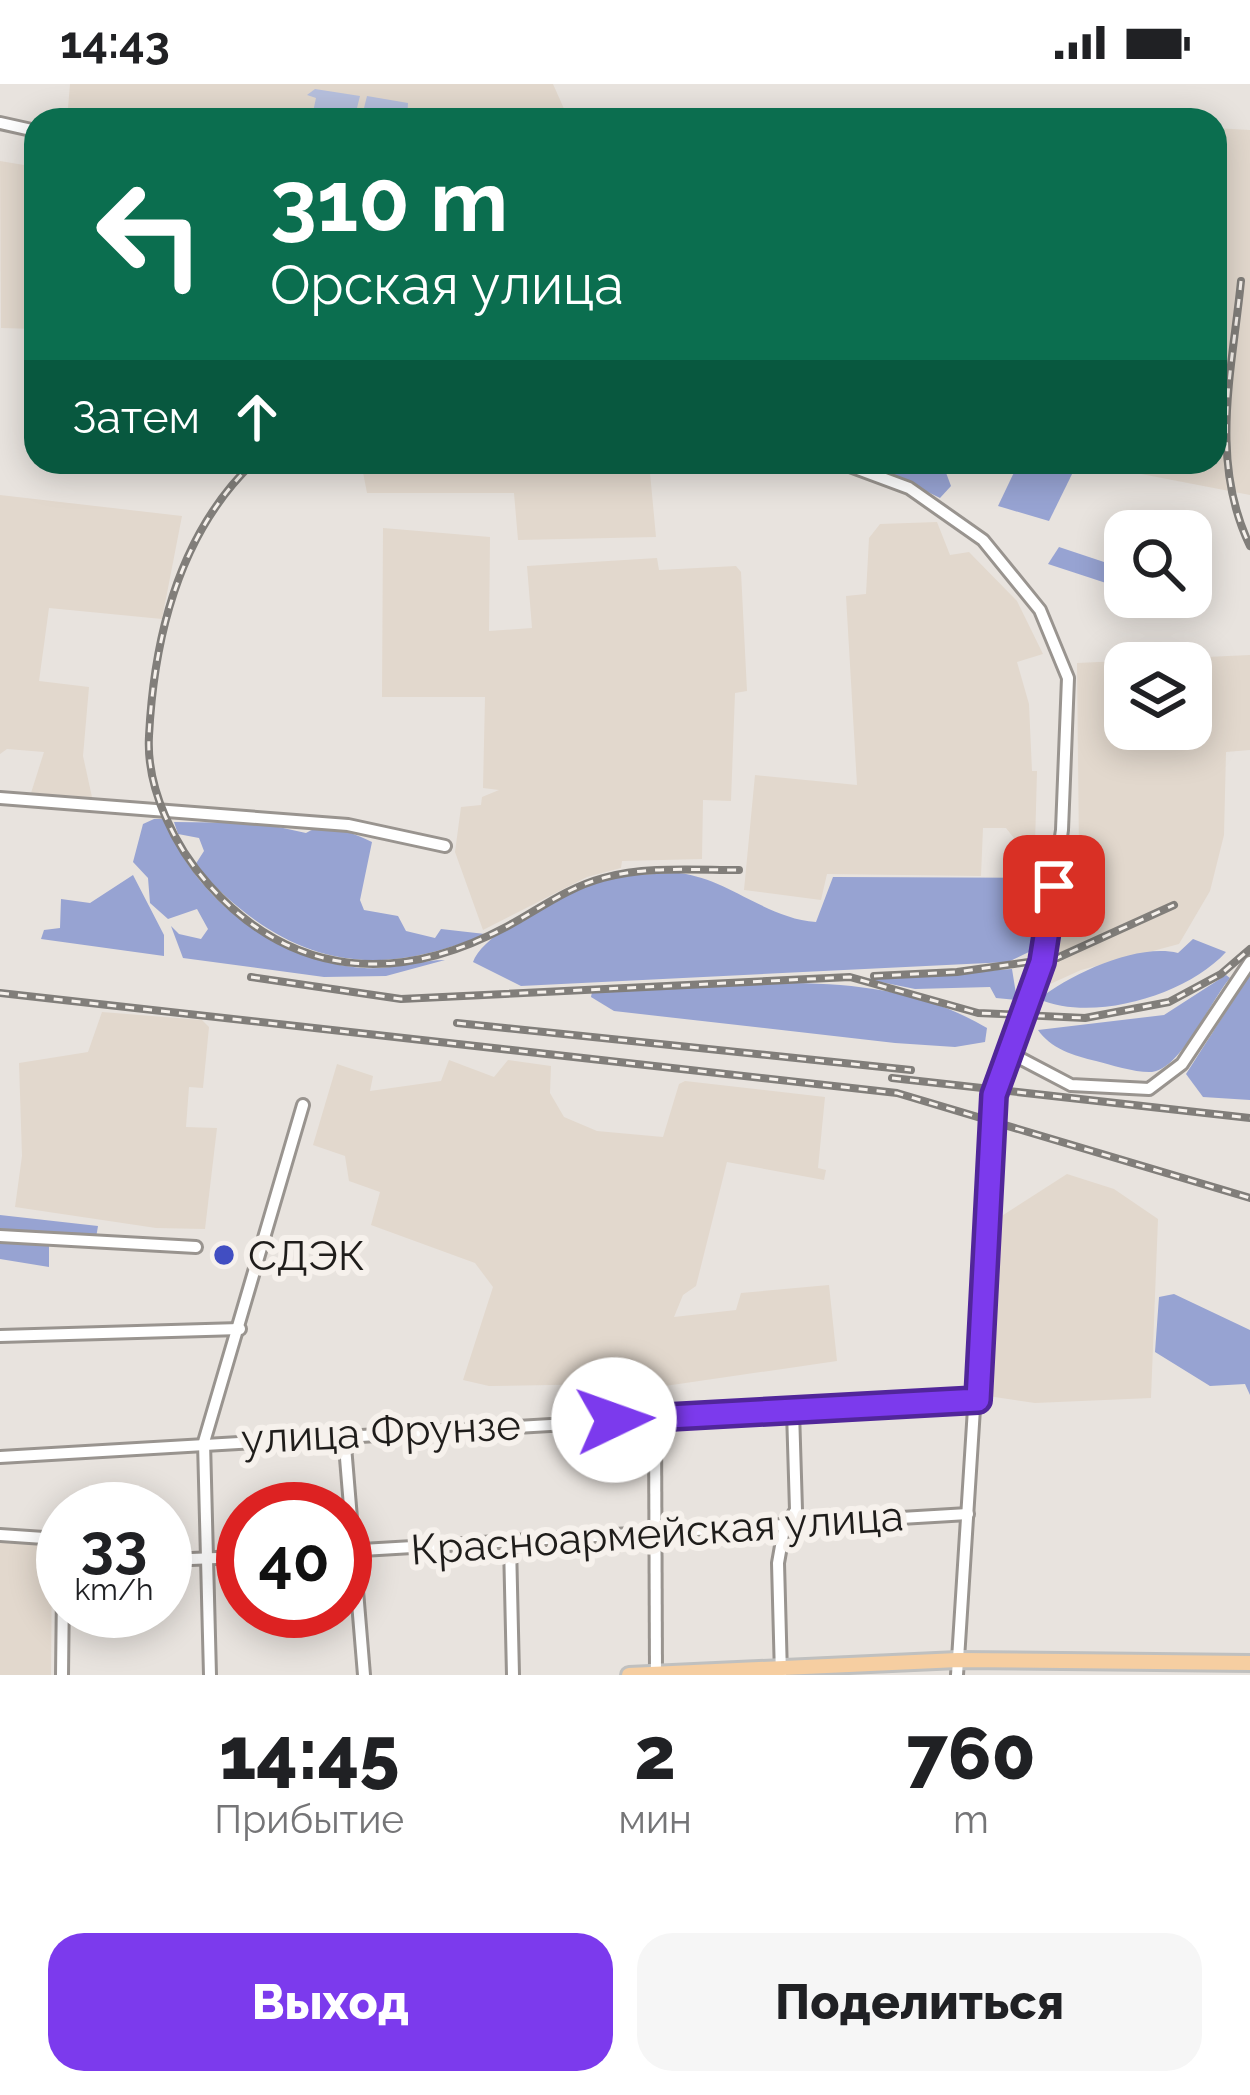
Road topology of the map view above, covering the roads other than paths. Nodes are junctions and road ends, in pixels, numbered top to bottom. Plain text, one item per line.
1 (871, 474) edge
2 (0, 798) edge
3 (445, 846) dead end
4 (1250, 962) edge
5 (1010, 1053) junction
6 (303, 1105) dead end
7 (0, 1236) edge
8 (196, 1247) dead end
9 (241, 1329) junction
10 (0, 1336) edge
11 (978, 1400) junction
12 (793, 1411) junction
13 (655, 1419) junction
14 (344, 1434) junction
15 (204, 1442) junction
16 (0, 1457) edge
17 (346, 1482) edge
18 (968, 1514) junction
19 (784, 1529) junction
20 (0, 1535) edge
21 (655, 1535) junction
22 (36, 1537) edge
23 (510, 1544) junction
24 (372, 1550) edge
25 (216, 1559) edge
26 (192, 1560) edge
27 (204, 1560) junction
28 (62, 1638) edge
29 (359, 1638) edge
30 (1242, 1667) edge
31 (958, 1668) edge
32 (1109, 1668) edge
33 (781, 1670) edge
34 (656, 1674) edge
35 (62, 1675) edge
36 (210, 1675) edge
37 (364, 1675) edge
38 (513, 1675) edge
39 (629, 1675) edge

1 - 5 street
2 - 3 street
4 - 5 street
5 - 11 street
6 - 9 street
7 - 8 street
9 - 10 street
9 - 15 street
11 - 12 street, улица Фрунзе
11 - 18 street
12 - 13 street, улица Фрунзе
12 - 19 street
13 - 14 street, улица Фрунзе
13 - 21 street
14 - 15 street, улица Фрунзе
14 - 17 street
15 - 16 street, улица Фрунзе
15 - 27 street
18 - 19 street, Красноармейская улица
18 - 31 street
19 - 21 street, Красноармейская улица
19 - 33 street
20 - 22 street
21 - 23 street, Красноармейская улица
21 - 34 street
23 - 24 street, Красноармейская улица
23 - 38 street
25 - 27 street
26 - 27 street
27 - 36 street
28 - 35 street
29 - 37 street
30 - 32 main road
31 - 32 main road
31 - 33 main road
33 - 34 main road
34 - 39 main road

